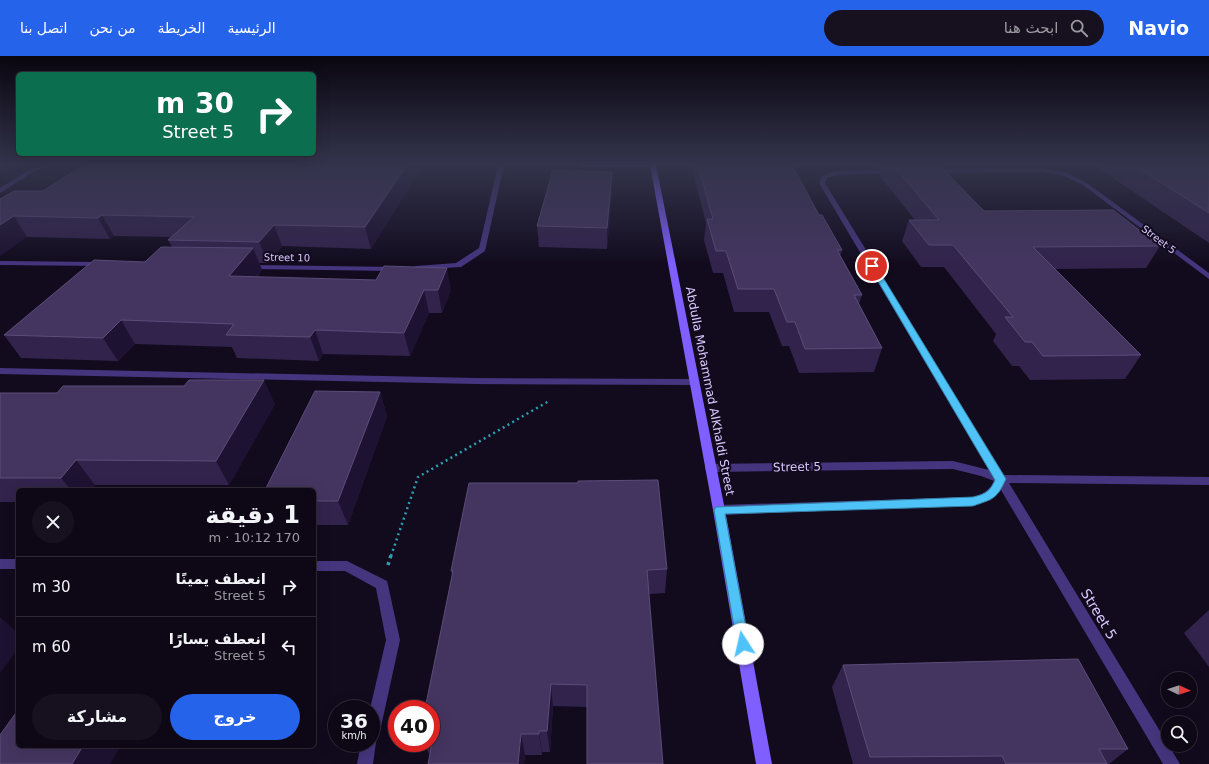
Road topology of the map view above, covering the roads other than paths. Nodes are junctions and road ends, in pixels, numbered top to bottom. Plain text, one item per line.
1 (494, 198) edge
2 (659, 198) edge
3 (831, 198) edge
4 (1104, 198) edge
5 (0, 263) edge
6 (112, 264) edge
7 (239, 266) edge
8 (1209, 277) edge
9 (0, 371) edge
10 (695, 382) junction
11 (710, 468) junction
12 (1001, 479) junction
13 (1209, 481) edge
14 (719, 510) junction
15 (0, 564) edge
16 (16, 564) edge
17 (316, 566) edge
18 (379, 700) edge
19 (367, 752) edge
20 (365, 764) edge
21 (764, 764) edge
22 (1172, 764) edge

1 - 7 street, Street 10
2 - 10 street, Abdulla Mohammad AlKhaldi Street
3 - 12 street, Street 5
4 - 8 street, Street 5
5 - 6 street
9 - 10 street
10 - 11 street, Abdulla Mohammad AlKhaldi Street
11 - 12 street, Street 5
11 - 14 street, Abdulla Mohammad AlKhaldi Street
12 - 13 street, Street 5
12 - 14 street
12 - 22 street, Street 5
14 - 21 street, Abdulla Mohammad AlKhaldi Street
15 - 16 street
17 - 18 street
19 - 20 street

